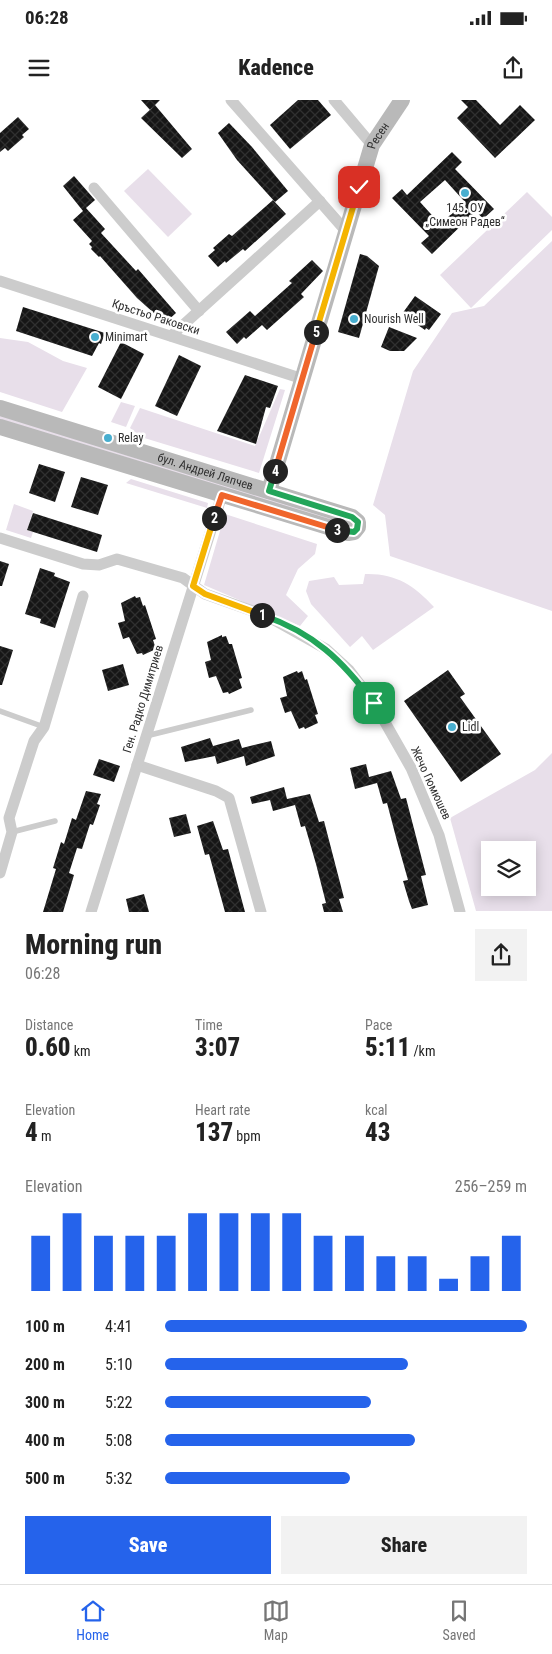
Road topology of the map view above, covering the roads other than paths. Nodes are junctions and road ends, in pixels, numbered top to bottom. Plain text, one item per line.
1 (231, 100) edge
2 (334, 100) edge
3 (402, 100) edge
4 (372, 145) junction
5 (94, 188) dead end
6 (320, 201) junction
7 (345, 230) junction
8 (0, 281) edge
9 (199, 311) junction
10 (171, 336) junction
11 (303, 379) junction
12 (0, 408) edge
13 (0, 427) edge
14 (269, 491) junction
15 (222, 495) junction
16 (0, 538) edge
17 (193, 586) junction
18 (83, 596) dead end
19 (251, 710) dead end
20 (0, 711) edge
21 (44, 726) junction
22 (146, 736) junction
23 (137, 765) junction
24 (5, 817) edge
25 (55, 821) dead end
26 (12, 832) junction
27 (0, 873) edge
28 (91, 912) edge
29 (261, 912) edge
30 (460, 912) edge

1 - 6 street
2 - 4 street
3 - 4 main road, Ресен
4 - 7 main road, Ресен
5 - 9 street
6 - 7 street
6 - 9 street
7 - 11 main road, Ресен
8 - 10 street, Кръстьо Раковски
9 - 10 street
10 - 11 street, Кръстьо Раковски
11 - 14 main road, Ресен
12 - 14 main road, бул. Андрей Ляпчев
13 - 15 main road, бул. Андрей Ляпчев
14 - 15 main road, бул. Андрей Ляпчев
15 - 17 street, Ген. Радко Димитриев
16 - 17 street, Жечо Гюмюшев
17 - 22 street, Ген. Радко Димитриев
17 - 30 street, Жечо Гюмюшев
18 - 21 street
19 - 22 lane
20 - 21 lane
21 - 24 street
22 - 23 street, Ген. Радко Димитриев
23 - 28 street, Ген. Радко Димитриев
23 - 29 street
24 - 26 street
25 - 26 lane
26 - 27 street

